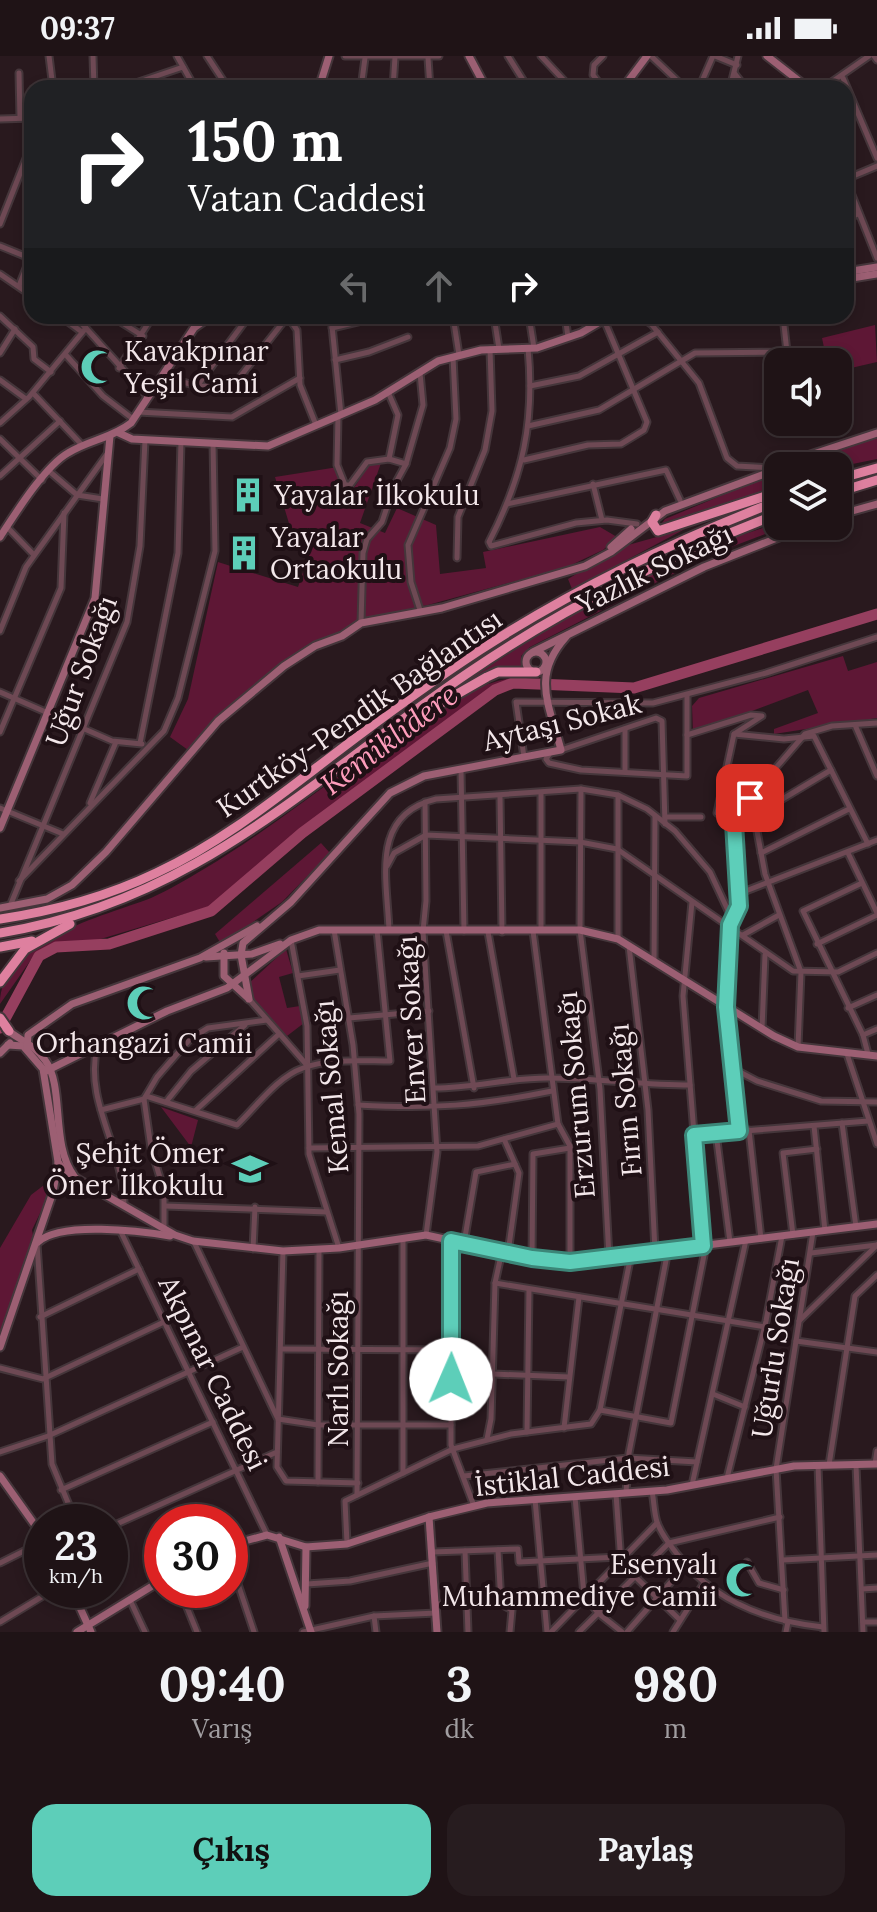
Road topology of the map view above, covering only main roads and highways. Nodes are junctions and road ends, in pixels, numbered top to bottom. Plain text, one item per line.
1 (877, 466) edge
2 (852, 472) edge
3 (877, 480) edge
4 (852, 488) edge
5 (764, 497) edge
6 (764, 507) edge
7 (656, 515) road end
8 (764, 520) edge
9 (536, 672) road end
10 (371, 741) junction
11 (158, 885) junction
12 (0, 919) edge
13 (0, 933) edge
14 (43, 937) junction
15 (0, 947) edge
16 (0, 982) edge
17 (0, 1021) edge
18 (11, 1033) road end

1 - 2 highway
3 - 4 highway
5 - 7 highway
6 - 12 highway, Kurtköy-Pendik Bağlantısı
8 - 10 highway, Kurtköy-Pendik Bağlantısı
9 - 10 highway
10 - 11 highway, Kurtköy-Pendik Bağlantısı
11 - 13 highway, Kurtköy-Pendik Bağlantısı
11 - 14 highway
14 - 15 highway
14 - 16 highway
17 - 18 highway

